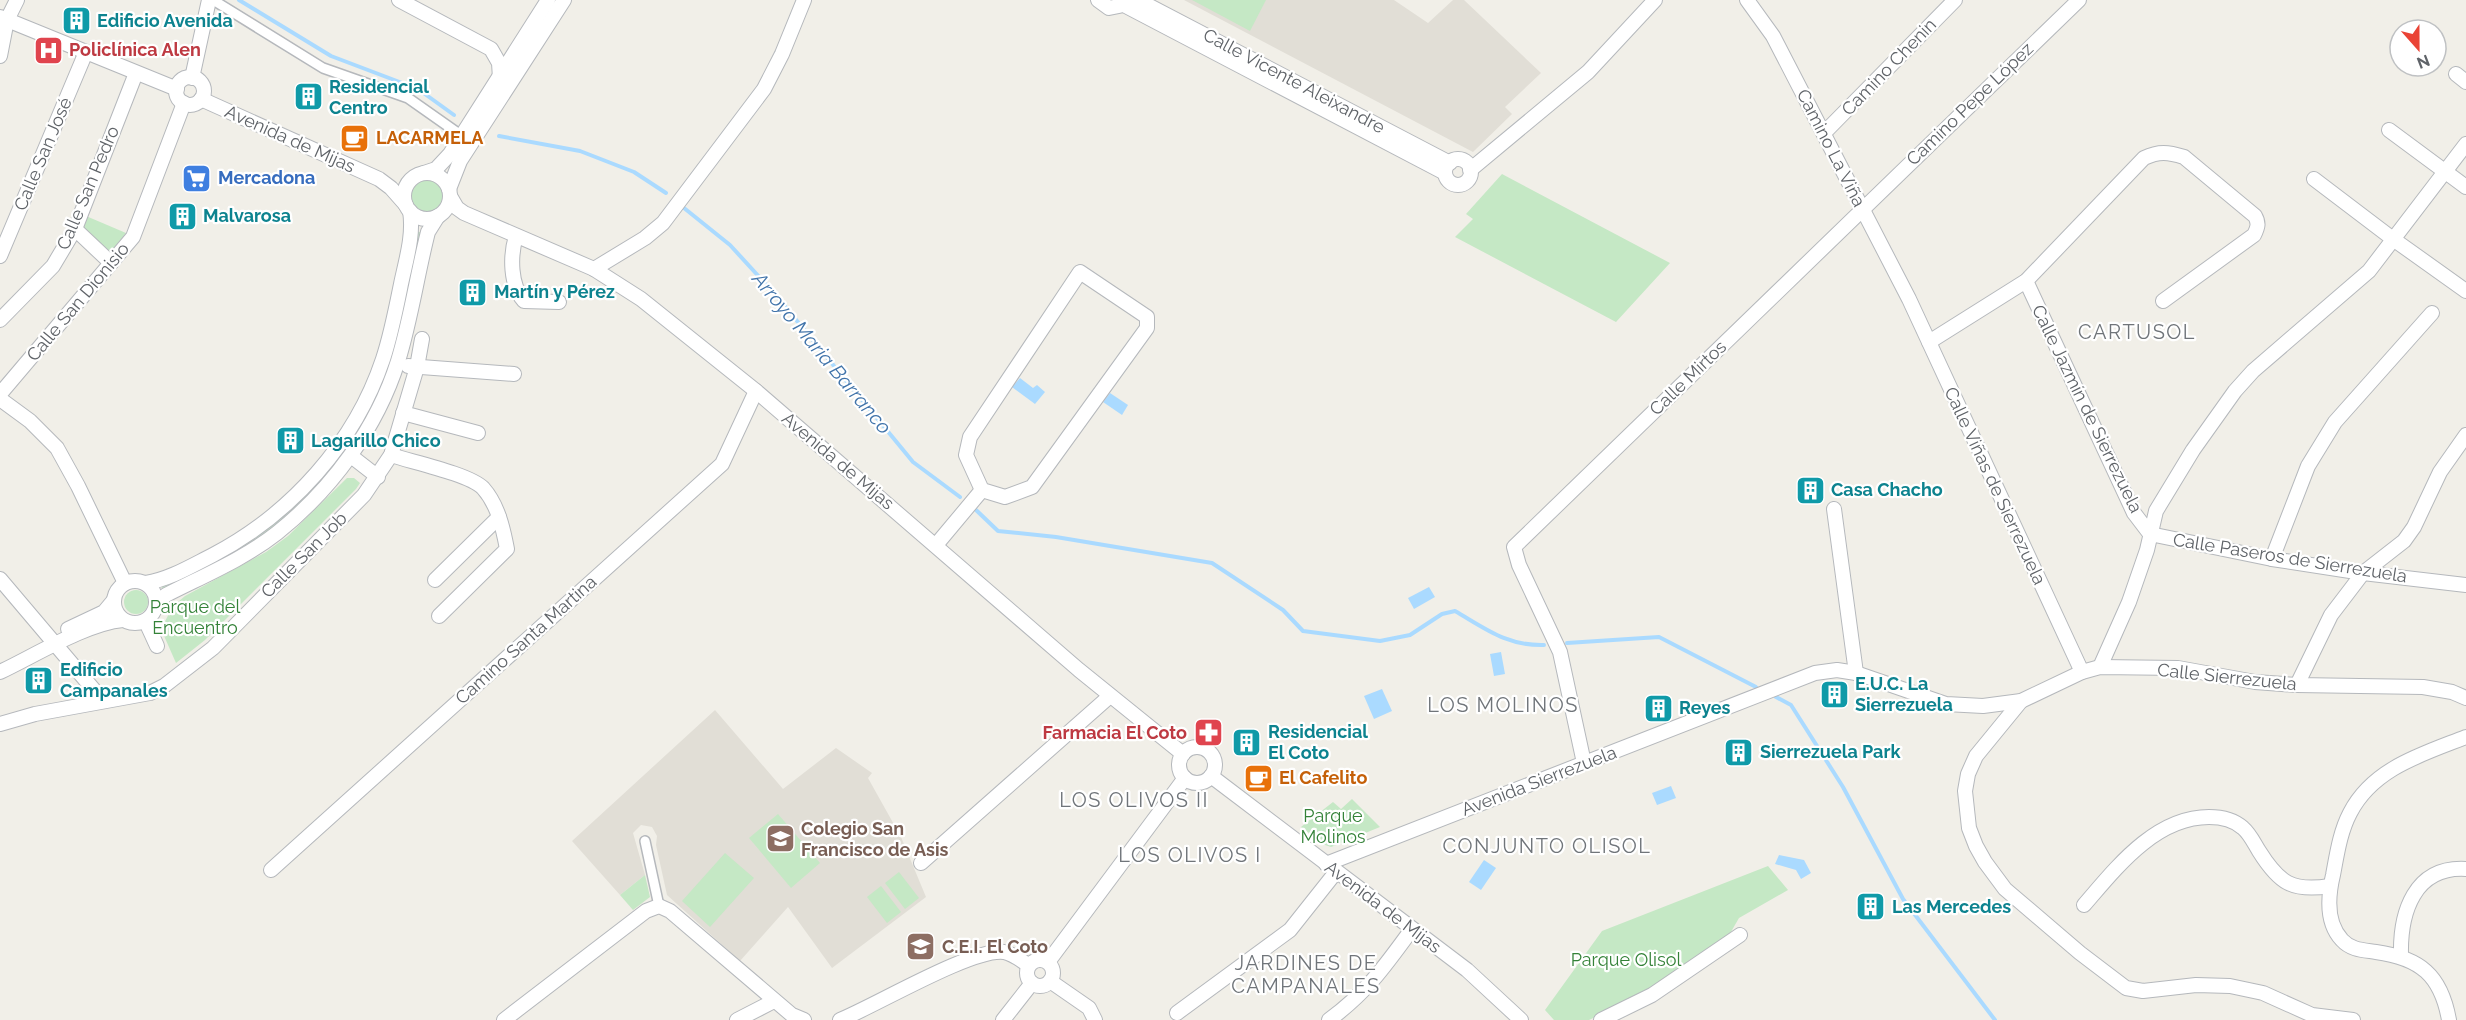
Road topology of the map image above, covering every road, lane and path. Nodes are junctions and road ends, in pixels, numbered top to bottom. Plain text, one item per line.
1 (17, 0) edge
2 (211, 0) edge
3 (399, 0) edge
4 (548, 0) edge
5 (564, 0) edge
6 (804, 0) edge
7 (1098, 0) edge
8 (1138, 0) edge
9 (1655, 0) edge
10 (1747, 0) edge
11 (1955, 0) edge
12 (2079, 0) edge
13 (1124, 2) edge
14 (4, 18) edge
15 (86, 52) junction
16 (0, 56) edge
17 (136, 73) junction
18 (192, 78) junction
19 (500, 78) junction
20 (177, 88) junction
21 (201, 99) junction
22 (184, 103) junction
23 (2388, 130) dead end
24 (1824, 133) junction
25 (462, 136) junction
26 (2466, 144) edge
27 (1447, 168) junction
28 (1470, 170) junction
29 (2445, 171) junction
30 (421, 174) junction
31 (379, 179) junction
32 (2314, 179) dead end
33 (2466, 187) edge
34 (449, 192) junction
35 (408, 208) junction
36 (1861, 209) junction
37 (464, 213) junction
38 (439, 215) junction
39 (75, 229) junction
40 (516, 236) junction
41 (2393, 239) junction
42 (0, 256) edge
43 (111, 263) junction
44 (594, 269) junction
45 (2026, 281) junction
46 (2466, 291) edge
47 (1909, 299) joint
48 (2163, 301) dead end
49 (559, 302) dead end
50 (2432, 313) dead end
51 (0, 320) edge
52 (422, 339) dead end
53 (1929, 342) junction
54 (397, 364) junction
55 (417, 367) junction
56 (514, 374) dead end
57 (756, 391) junction
58 (0, 394) edge
59 (0, 399) edge
60 (403, 413) junction
61 (478, 433) dead end
62 (2466, 435) edge
63 (391, 455) junction
64 (351, 456) junction
65 (378, 477) junction
66 (982, 490) junction
67 (1834, 509) dead end
68 (499, 517) junction
69 (2150, 534) junction
70 (936, 545) junction
71 (2272, 559) junction
72 (2362, 573) junction
73 (435, 579) dead end
74 (1, 581) edge
75 (125, 583) junction
76 (146, 583) junction
77 (2466, 585) edge
78 (114, 600) junction
79 (158, 603) junction
80 (439, 616) dead end
81 (123, 620) junction
82 (146, 621) junction
83 (53, 642) junction
84 (157, 646) dead end
85 (0, 662) edge
86 (2100, 667) junction
87 (0, 672) edge
88 (2082, 672) junction
89 (1856, 673) junction
90 (2297, 685) junction
91 (1110, 696) junction
92 (1751, 698) joint
93 (2466, 698) edge
94 (2021, 701) junction
95 (97, 702) junction
96 (0, 724) edge
97 (2466, 737) edge
98 (1183, 754) junction
99 (1584, 764) junction
100 (1211, 776) junction
101 (1185, 778) junction
102 (645, 841) dead end
103 (921, 863) dead end
104 (1331, 868) junction
105 (2466, 869) edge
106 (271, 870) dead end
107 (2330, 886) junction
108 (2084, 905) dead end
109 (659, 906) junction
110 (1412, 929) junction
111 (1740, 935) dead end
112 (2401, 955) junction
113 (1048, 962) junction
114 (1029, 965) junction
115 (1050, 981) junction
116 (1032, 983) junction
117 (774, 1001) junction
118 (1177, 1013) dead end
119 (1092, 1014) edge
120 (504, 1020) edge
121 (737, 1020) edge
122 (804, 1020) edge
123 (840, 1020) edge
124 (1003, 1020) edge
125 (1104, 1020) edge
126 (1329, 1020) edge
127 (1521, 1020) edge
128 (1601, 1020) edge
129 (2353, 1020) edge
130 (2449, 1020) edge

1 - 14 street
2 - 18 street
2 - 25 street
3 - 19 street
4 - 19 street
5 - 34 street
6 - 44 street
7 - 13 street
8 - 27 street, Calle Vicente Aleixandre
9 - 28 street
10 - 24 street, Camino La Viña
11 - 24 street, Camino Chenin
12 - 36 street, Camino Pepe López
13 - 27 street
14 - 15 street
14 - 16 street
15 - 17 street
15 - 42 street, Calle San José
17 - 20 street
17 - 39 street, Calle San Pedro
18 - 20 street
18 - 21 street
19 - 25 street
20 - 22 street
21 - 22 street
21 - 31 street, Avenida de Mijas
22 - 43 street, Calle San Dionisio
23 - 29 street
24 - 36 street, Camino La Viña
25 - 30 street
26 - 29 street
27 - 28 street
27 - 28 street
29 - 33 street
29 - 41 street
30 - 31 street, Avenida de Mijas
30 - 34 street
30 - 35 street
31 - 35 street, Avenida de Mijas
32 - 41 street
34 - 37 street, Avenida de Mijas
34 - 38 street
35 - 38 street
35 - 76 street
36 - 47 street, Camino La Viña
36 - 99 street, Calle Mirtos
37 - 38 street, Avenida de Mijas
37 - 40 street, Avenida de Mijas
38 - 54 street
39 - 43 street
39 - 51 street, Calle San Pedro
40 - 44 street, Avenida de Mijas
40 - 49 street
41 - 46 street
41 - 69 street
43 - 58 street, Calle San Dionisio
44 - 57 street, Avenida de Mijas
45 - 48 street
45 - 53 street
45 - 69 street, Calle Jazmín de Sierrezuela
47 - 53 street, Calle Viñas de Sierrezuela
50 - 71 street
52 - 55 street, Calle San Job
53 - 88 street, Calle Viñas de Sierrezuela
54 - 55 street
54 - 64 street
55 - 56 street
55 - 60 street, Calle San Job
57 - 70 street, Avenida de Mijas
57 - 106 street, Camino Santa Martina
59 - 75 street
60 - 61 street
60 - 63 street, Calle San Job
62 - 72 street
63 - 65 street, Calle San Job
63 - 68 street
64 - 65 street
64 - 79 street
65 - 95 street, Calle San Job
66 - 66 street
66 - 70 street
67 - 89 street
68 - 73 street
68 - 80 street
69 - 71 street, Calle Paseros de Sierrezuela
69 - 86 street
70 - 91 street, Avenida de Mijas
71 - 72 street, Calle Paseros de Sierrezuela
72 - 77 street, Calle Paseros de Sierrezuela
72 - 90 street
74 - 83 street
75 - 76 street
75 - 78 street
76 - 79 street
78 - 81 street
78 - 83 street
79 - 82 street
81 - 82 street
81 - 83 street
82 - 84 street
83 - 85 street
83 - 87 street
83 - 95 street
86 - 88 street, Calle Sierrezuela
86 - 90 street, Calle Sierrezuela
88 - 94 street, Calle Sierrezuela
89 - 92 street, Calle Sierrezuela
89 - 94 street, Calle Sierrezuela
90 - 93 street, Calle Sierrezuela
91 - 98 street, Avenida de Mijas
91 - 103 street
92 - 99 street, Avenida Sierrezuela
94 - 129 street
95 - 96 street, Calle San Job
97 - 107 street
98 - 100 street
98 - 101 street
99 - 104 street, Avenida Sierrezuela
100 - 101 street
100 - 104 street, Avenida de Mijas
101 - 113 street
102 - 109 street
104 - 110 street, Avenida de Mijas
104 - 118 street
105 - 112 street
107 - 108 street
107 - 112 street
109 - 117 street
109 - 120 street
110 - 126 street
110 - 127 street, Avenida de Mijas
111 - 128 street
112 - 130 street
113 - 114 street
113 - 115 street
114 - 116 street
114 - 123 street
115 - 116 street
115 - 119 street
116 - 124 street
117 - 121 street
117 - 122 street
119 - 125 street

